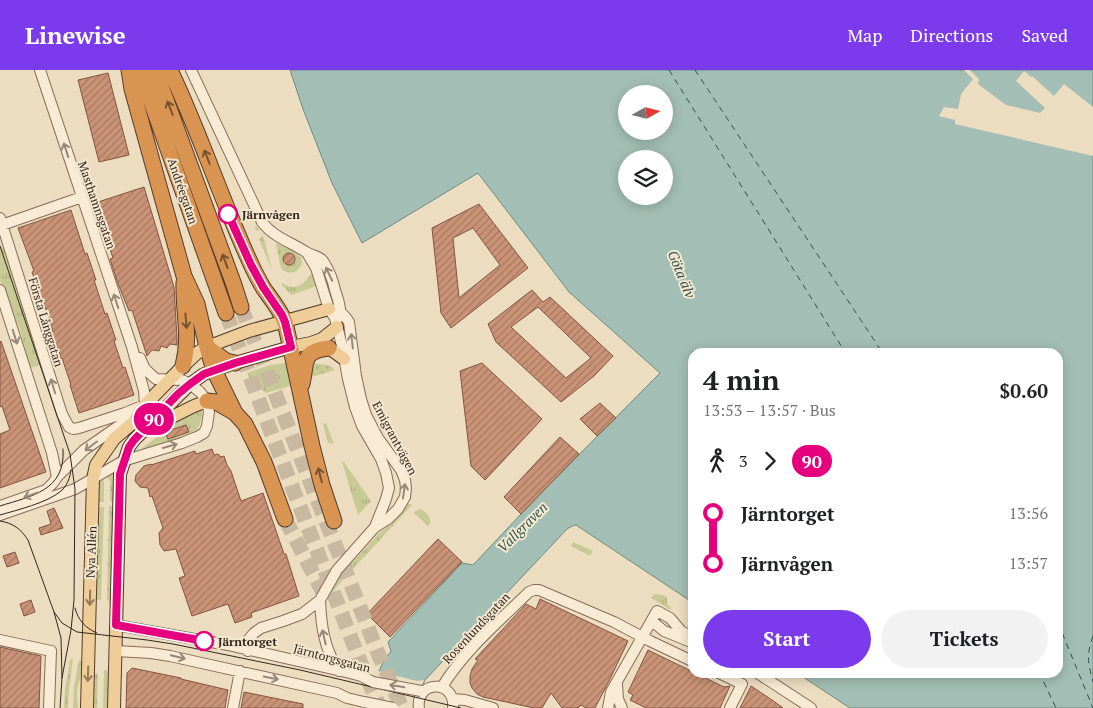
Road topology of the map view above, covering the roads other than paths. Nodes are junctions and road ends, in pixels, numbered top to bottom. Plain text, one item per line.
1 (40, 70) edge
2 (129, 70) edge
3 (140, 70) edge
4 (155, 70) edge
5 (170, 70) edge
6 (191, 70) edge
7 (82, 197) junction
8 (1, 221) edge
9 (184, 276) junction
10 (0, 290) edge
11 (241, 307) tunnel mouth
12 (336, 308) junction
13 (226, 313) tunnel mouth
14 (285, 322) junction
15 (337, 327) junction
16 (311, 343) junction
17 (132, 347) junction
18 (207, 347) junction
19 (291, 347) junction
20 (329, 348) junction
21 (344, 359) junction
22 (235, 363) junction
23 (183, 366) junction
24 (214, 370) junction
25 (170, 379) junction
26 (190, 384) junction
27 (300, 387) junction
28 (206, 401) junction
29 (142, 408) junction
30 (235, 413) junction
31 (140, 434) junction
32 (123, 461) junction
33 (57, 477) junction
34 (93, 479) junction
35 (0, 506) edge
36 (0, 516) edge
37 (285, 519) tunnel mouth
38 (334, 521) dead end
39 (375, 527) junction
40 (320, 600) junction
41 (652, 622) junction
42 (116, 625) junction
43 (688, 635) edge
44 (643, 636) junction
45 (0, 640) edge
46 (688, 641) edge
47 (116, 651) junction
48 (248, 651) junction
49 (688, 659) edge
50 (240, 671) junction
51 (339, 671) junction
52 (730, 678) edge
53 (765, 678) edge
54 (617, 684) junction
55 (442, 687) junction
56 (422, 691) junction
57 (347, 703) edge
58 (453, 704) edge
59 (49, 708) edge
60 (87, 708) edge
61 (114, 708) edge
62 (233, 708) edge
63 (393, 708) edge
64 (419, 708) edge
65 (493, 708) edge
66 (608, 708) edge
67 (622, 708) edge
68 (730, 708) edge
69 (811, 708) edge

7 -> 1 street, Masthamnsgatan
2 - 9 highway
3 - 13 highway, Andréegatan
11 -> 4 highway, Andréegatan
14 -> 5 highway
6 - 12 street, Emigrantvägen
7 - 8 street
17 -> 7 street, Masthamnsgatan
29 -> 8 street, Första Långgatan
9 - 18 highway
9 -> 23 highway
10 -> 33 street
12 - 14 main road, Nya Allén
12 - 15 street
39 -> 12 street, Emigrantvägen
14 - 18 main road, Nya Allén
14 - 19 highway
15 - 16 main road
15 - 21 street, Emigrantvägen
16 - 19 main road
16 - 20 main road
17 - 25 street, Masthamnsgatan
17 - 29 street, Masthamnsgatan
18 - 22 highway
18 - 23 main road, Nya Allén
18 - 24 highway
19 - 22 main road
19 - 27 highway
20 - 21 main road
20 - 27 highway
21 - 39 street, Emigrantvägen
22 - 24 main road
23 - 25 main road, Nya Allén
24 - 26 main road
24 - 30 highway
25 - 26 street, Masthamnsgatan
25 - 29 main road, Nya Allén
26 - 28 street
26 - 31 main road
38 -> 27 highway
28 - 30 highway
28 - 31 main road
32 -> 28 street
29 -> 33 street
29 - 34 main road, Nya Allén
30 - 37 highway
31 - 32 main road
32 - 34 street
32 - 42 main road
33 -> 35 street
34 - 36 street
34 -> 60 main road, Nya Allén
39 - 40 street
40 - 48 street
51 -> 40 street
41 - 43 street
41 - 44 street
41 - 46 street
42 - 47 main road
42 - 48 street, Järntorgsgatan
44 - 49 street
44 - 54 street
44 - 55 street, Rosenlundsgatan
45 - 59 street
47 -> 50 street
47 - 61 main road
48 - 51 street, Järntorgsgatan
50 -> 57 street
50 - 62 street
56 -> 51 street, Järntorgsgatan, bridge
52 - 68 street
53 - 69 street
54 - 66 street
54 - 67 street
55 - 56 street
55 - 58 street
56 - 64 street
57 - 63 street, bridge
58 - 65 street

